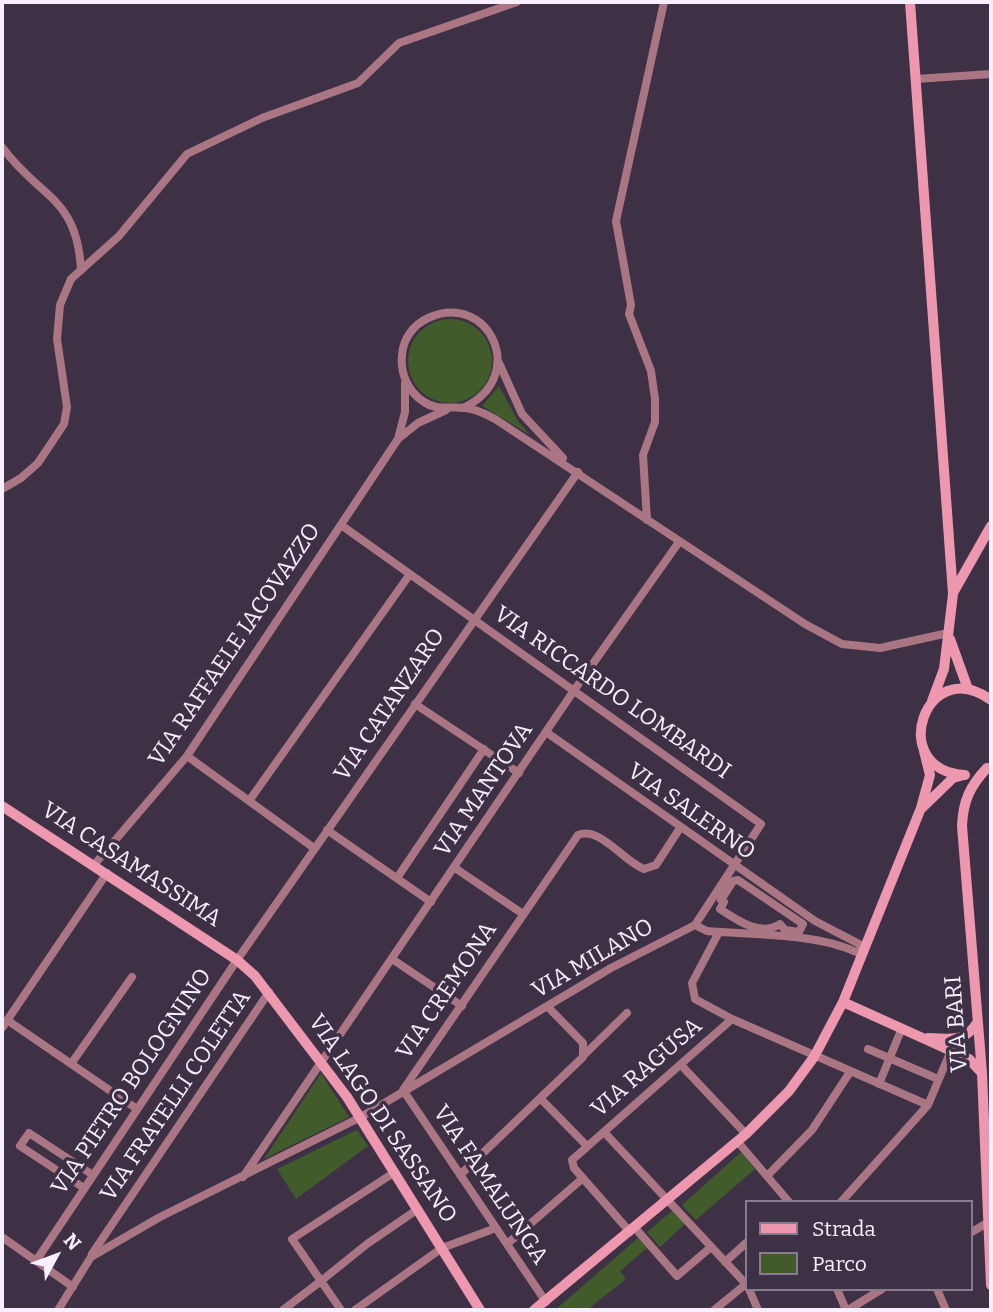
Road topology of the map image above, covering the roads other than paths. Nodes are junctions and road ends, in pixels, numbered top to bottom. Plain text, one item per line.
1 (517, 2) edge
2 (664, 2) edge
3 (910, 2) edge
4 (991, 74) edge
5 (916, 79) junction
6 (2, 147) edge
7 (83, 267) junction
8 (498, 361) junction
9 (405, 380) junction
10 (463, 408) junction
11 (448, 409) junction
12 (398, 439) junction
13 (578, 472) junction
14 (2, 489) edge
15 (647, 520) junction
16 (341, 525) junction
17 (991, 526) edge
18 (679, 542) junction
19 (410, 574) junction
20 (953, 594) junction
21 (473, 618) junction
22 (948, 633) junction
23 (576, 689) junction
24 (968, 689) junction
25 (991, 700) edge
26 (932, 701) junction
27 (415, 704) junction
28 (546, 733) junction
29 (484, 749) junction
30 (924, 751) junction
31 (187, 756) junction
32 (989, 765) edge
33 (519, 773) junction
34 (965, 775) junction
35 (249, 801) junction
36 (2, 806) edge
37 (921, 808) junction
38 (680, 828) junction
39 (327, 830) junction
40 (314, 848) junction
41 (94, 865) junction
42 (733, 865) junction
43 (455, 868) junction
44 (107, 873) junction
45 (397, 878) junction
46 (431, 902) junction
47 (720, 909) joint
48 (523, 914) junction
49 (815, 921) junction
50 (695, 925) junction
51 (719, 932) junction
52 (815, 941) junction
53 (865, 947) junction
54 (392, 959) junction
55 (237, 960) junction
56 (132, 977) dead end
57 (269, 992) junction
58 (843, 1002) junction
59 (462, 1006) junction
60 (548, 1007) junction
61 (627, 1013) dead end
62 (732, 1019) junction
63 (978, 1022) junction
64 (4, 1024) edge
65 (902, 1028) junction
66 (868, 1049) dead end
67 (956, 1049) junction
68 (814, 1056) junction
69 (583, 1057) junction
70 (890, 1059) junction
71 (322, 1060) junction
72 (71, 1063) junction
73 (681, 1065) junction
74 (983, 1065) edge
75 (850, 1072) junction
76 (939, 1079) junction
77 (879, 1084) junction
78 (402, 1090) junction
79 (541, 1099) junction
80 (928, 1105) junction
81 (137, 1109) junction
82 (360, 1117) junction
83 (604, 1132) junction
84 (746, 1134) junction
85 (987, 1138) edge
86 (737, 1141) junction
87 (586, 1145) junction
88 (395, 1172) junction
89 (93, 1175) junction
90 (460, 1175) junction
91 (767, 1176) junction
92 (242, 1178) junction
93 (583, 1178) junction
94 (84, 1188) junction
95 (989, 1196) edge
96 (668, 1200) junction
97 (787, 1200) edge
98 (843, 1200) edge
99 (418, 1209) junction
100 (987, 1223) junction
101 (495, 1228) junction
102 (632, 1230) junction
103 (972, 1232) edge
104 (2, 1237) edge
105 (507, 1244) junction
106 (744, 1245) edge
107 (711, 1247) junction
108 (442, 1248) junction
109 (91, 1257) junction
110 (990, 1259) edge
111 (36, 1261) junction
112 (726, 1262) junction
113 (321, 1280) junction
114 (744, 1282) edge
115 (991, 1285) edge
116 (744, 1286) edge
117 (73, 1287) junction
118 (750, 1291) edge
119 (838, 1291) edge
120 (879, 1291) edge
121 (938, 1291) edge
122 (544, 1306) edge
123 (58, 1310) edge
124 (283, 1310) edge
125 (341, 1310) edge
126 (355, 1310) edge
127 (480, 1310) edge
128 (534, 1310) edge
129 (714, 1310) edge
130 (758, 1310) edge
131 (847, 1310) edge
132 (946, 1310) edge

1 - 7 street
2 - 15 street
3 - 5 main road
4 - 5 street
5 - 20 main road
6 - 7 street
7 - 14 street
8 - 9 street
8 - 10 street
8 - 13 street
9 - 11 street
9 - 12 street
10 - 11 street
10 - 13 street
11 - 12 street
12 - 16 street, VIA RAFFAELE IACOVAZZO
13 - 15 street
13 - 21 street, VIA CATANZARO
15 - 18 street
16 - 19 street, VIA RICCARDO LOMBARDI
16 - 31 street, VIA RAFFAELE IACOVAZZO
17 - 20 main road
18 - 22 street
18 - 23 street, VIA MANTOVA
19 - 21 street, VIA RICCARDO LOMBARDI
19 - 35 street
20 - 22 main road
21 - 23 street, VIA RICCARDO LOMBARDI
21 - 27 street, VIA CATANZARO
22 - 24 main road
22 - 26 main road
23 - 28 street, VIA MANTOVA
23 - 42 street, VIA RICCARDO LOMBARDI
24 - 25 main road
24 - 26 main road
26 - 30 main road
27 - 29 street
27 - 39 street, VIA CATANZARO
28 - 33 street, VIA MANTOVA
28 - 38 street, VIA SALERNO
29 - 33 street
29 - 45 street
30 - 34 main road
30 - 37 main road
31 - 35 street
31 - 41 street, VIA RAFFAELE IACOVAZZO
32 - 34 main road
32 - 63 main road, VIA BARI
33 - 43 street, VIA MANTOVA
34 - 37 main road
35 - 40 street
36 - 41 main road, VIA CASAMASSIMA
37 - 53 main road
38 - 42 street, VIA SALERNO
38 - 48 street, VIA CREMONA
39 - 40 street, VIA CATANZARO
39 - 45 street
40 - 55 street, VIA CATANZARO
41 - 44 main road, VIA CASAMASSIMA
42 - 49 street, VIA SALERNO
42 - 50 street, VIA RICCARDO LOMBARDI
43 - 46 street, VIA MANTOVA
43 - 48 street
44 - 55 main road, VIA CASAMASSIMA
44 - 64 street
45 - 46 street
46 - 54 street, VIA MANTOVA
47 - 47 street
48 - 59 street, VIA CREMONA
49 - 52 street
49 - 53 street, VIA SALERNO
50 - 51 street
50 - 60 street, VIA MILANO
51 - 52 street
51 - 62 street
52 - 53 street
53 - 58 main road
54 - 59 street
54 - 71 street, VIA MANTOVA
55 - 57 main road, VIA LAGO DI SASSANO
55 - 81 street, VIA PIETRO BOLOGNINO
56 - 72 street
57 - 71 main road, VIA LAGO DI SASSANO
57 - 109 street, VIA FRATELLI COLETTA
58 - 65 main road
58 - 68 main road
59 - 78 street, VIA CREMONA
60 - 69 street
60 - 78 street, VIA MILANO
61 - 69 street
62 - 68 street
62 - 73 street, VIA RAGUSA
63 - 67 main road
63 - 74 main road, VIA BARI
64 - 72 street
65 - 67 main road
65 - 70 street
66 - 70 street
67 - 74 main road
67 - 74 main road
67 - 76 street
68 - 75 street
68 - 84 main road
69 - 79 street
70 - 76 street
70 - 77 street
71 - 82 main road, VIA LAGO DI SASSANO
71 - 92 street, VIA MANTOVA
72 - 81 street
73 - 83 street, VIA RAGUSA
73 - 84 street
74 - 85 main road, VIA BARI
75 - 77 street
75 - 91 street
76 - 80 street
77 - 80 street
78 - 82 street, VIA MILANO
78 - 90 street, VIA FAMALUNGA
79 - 87 street
79 - 90 street
80 - 98 street
81 - 89 street, VIA PIETRO BOLOGNINO
82 - 88 main road, VIA LAGO DI SASSANO
82 - 92 street, VIA MILANO
83 - 87 street, VIA RAGUSA
83 - 96 street
84 - 86 main road
85 - 95 main road, VIA BARI
86 - 91 street
86 - 96 main road
87 - 93 street
88 - 99 main road, VIA LAGO DI SASSANO
88 - 113 street
89 - 94 street, VIA PIETRO BOLOGNINO
89 - 94 street
90 - 101 street, VIA FAMALUNGA
91 - 97 street
92 - 109 street, VIA MILANO
93 - 102 street
93 - 105 street
94 - 111 street, VIA PIETRO BOLOGNINO
95 - 100 main road, VIA BARI
96 - 102 main road
96 - 107 street
99 - 108 main road, VIA LAGO DI SASSANO
99 - 113 street
100 - 103 street
100 - 110 main road, VIA BARI
101 - 105 street, VIA FAMALUNGA
101 - 108 street
102 - 107 street
102 - 122 main road
104 - 111 street
105 - 122 street, VIA FAMALUNGA
106 - 112 street
107 - 112 street
108 - 126 street
108 - 127 main road, VIA LAGO DI SASSANO
109 - 117 street, VIA FRATELLI COLETTA
110 - 115 main road, VIA BARI
111 - 117 street
112 - 114 street
113 - 124 street
113 - 125 street
116 - 129 street
117 - 123 street, VIA FRATELLI COLETTA
118 - 130 street
119 - 131 street
120 - 131 street
121 - 132 street
122 - 128 main road

